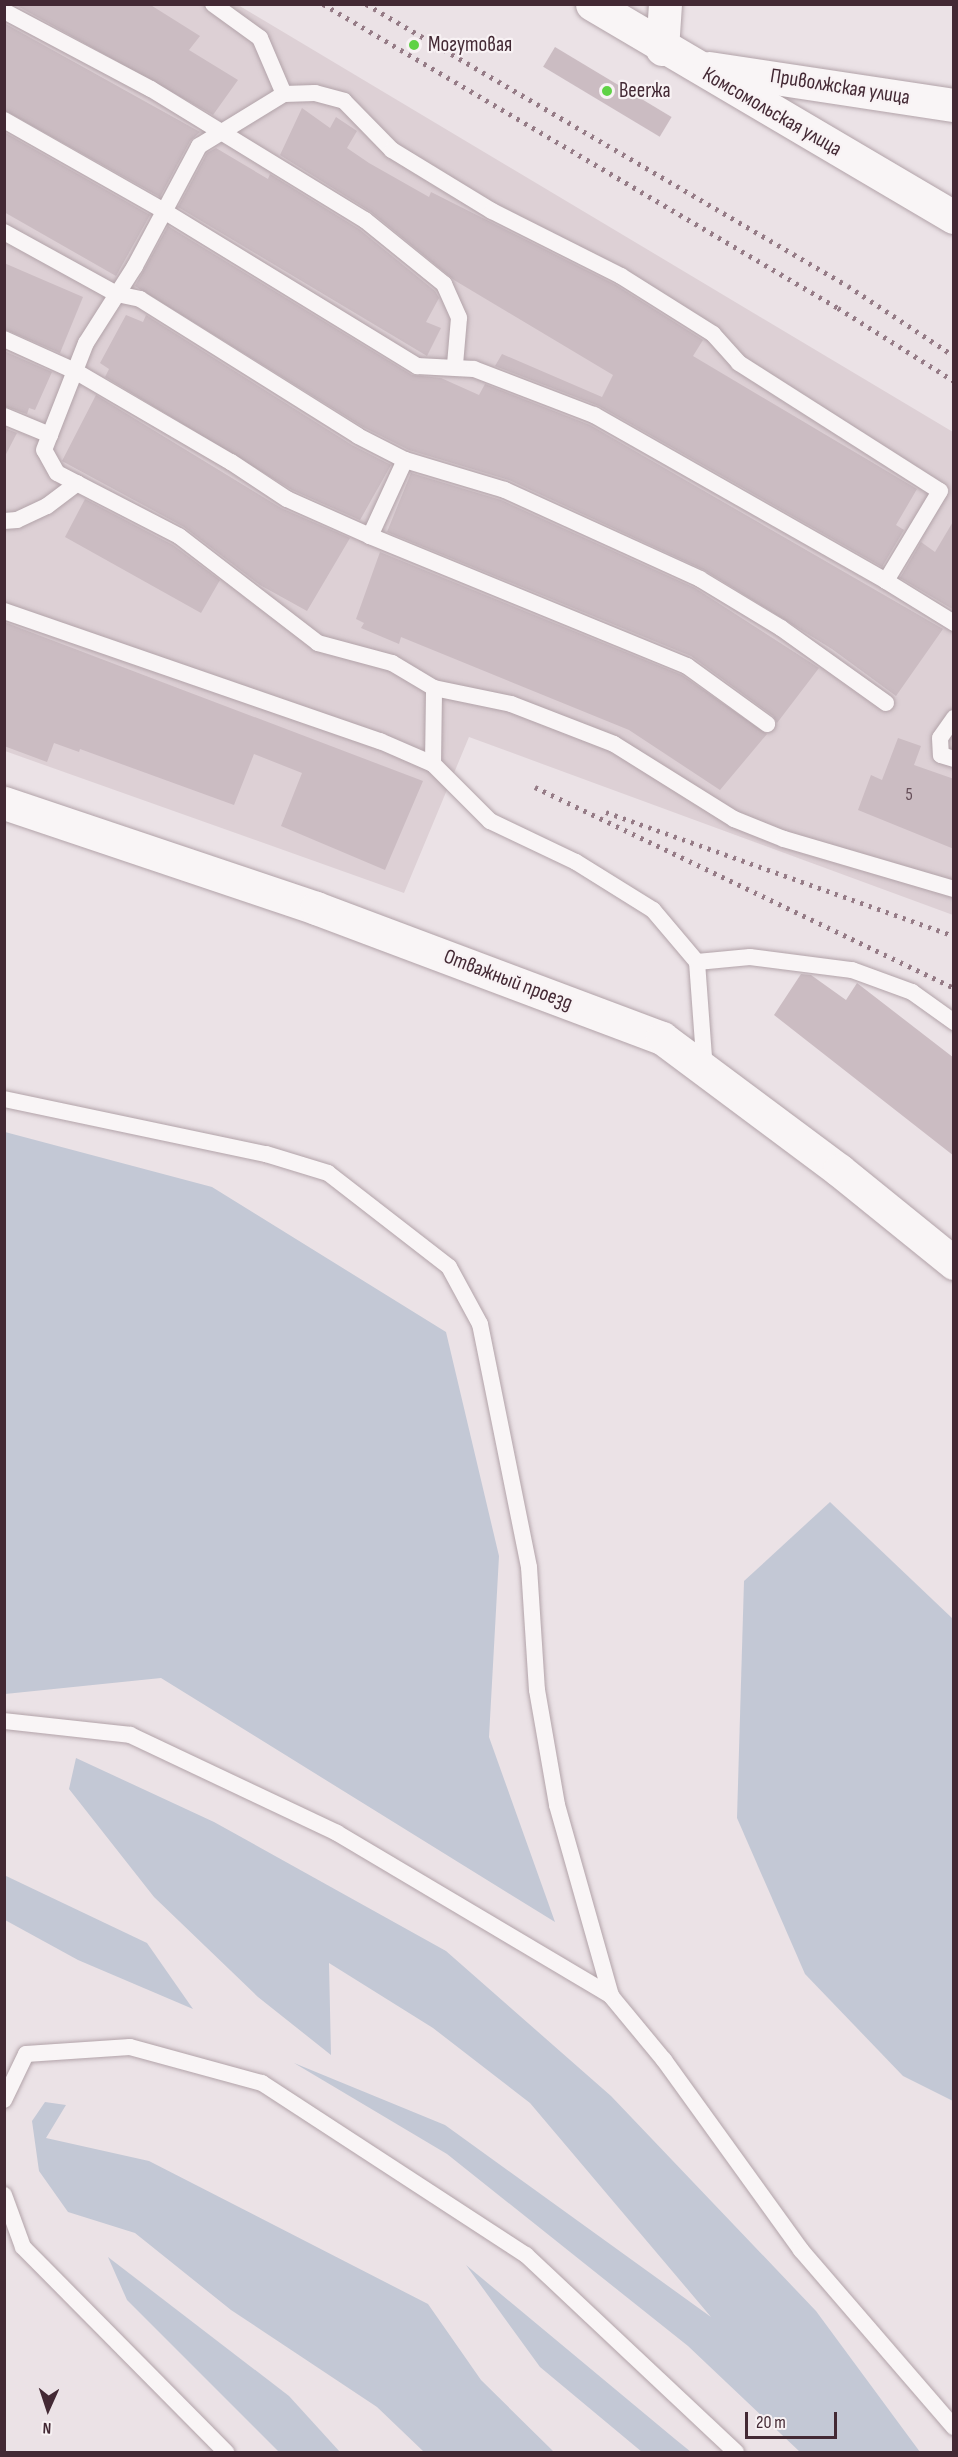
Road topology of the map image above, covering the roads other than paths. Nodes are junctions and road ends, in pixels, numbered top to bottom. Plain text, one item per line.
1 (213, 4) edge
2 (592, 4) edge
3 (665, 4) edge
4 (4, 11) edge
5 (662, 49) junction
6 (691, 65) junction
7 (284, 94) junction
8 (954, 105) edge
9 (4, 120) edge
10 (218, 133) junction
11 (164, 211) junction
12 (954, 217) edge
13 (4, 232) edge
14 (117, 294) junction
15 (4, 339) edge
16 (455, 365) junction
17 (75, 371) junction
18 (4, 416) edge
19 (50, 435) junction
20 (405, 460) junction
21 (77, 483) junction
22 (947, 490) edge
23 (4, 521) edge
24 (370, 536) junction
25 (886, 581) junction
26 (4, 611) edge
27 (954, 623) edge
28 (434, 688) junction
29 (886, 703) dead end
30 (954, 718) edge
31 (767, 724) dead end
32 (954, 759) edge
33 (433, 764) junction
34 (4, 803) edge
35 (954, 889) edge
36 (697, 962) junction
37 (954, 1022) edge
38 (705, 1070) junction
39 (4, 1098) edge
40 (954, 1263) edge
41 (4, 1721) edge
42 (611, 1996) junction
43 (4, 2100) edge
44 (4, 2195) edge
45 (954, 2427) edge
46 (226, 2452) edge
47 (736, 2452) edge

1 - 7 lane
2 - 5 street, Комсомольская улица
3 - 5 street
4 - 10 lane
5 - 6 street, Комсомольская улица
6 - 8 street, Приволжская улица
6 - 12 street, Комсомольская улица
7 - 10 lane
7 - 22 lane
9 - 11 lane
10 - 11 lane
10 - 16 lane
11 - 14 lane
11 - 16 lane
13 - 14 lane
14 - 17 lane
14 - 20 lane
15 - 17 lane
16 - 25 lane
17 - 19 lane
17 - 24 lane
18 - 19 lane
19 - 21 lane
20 - 24 lane
20 - 29 lane
21 - 23 lane
21 - 28 lane
22 - 25 lane
24 - 31 lane
25 - 27 lane
26 - 33 lane
28 - 33 lane
28 - 35 lane
30 - 32 lane
33 - 36 lane
34 - 38 street, Отважный проезд
36 - 37 lane
36 - 38 lane
38 - 40 street, Отважный проезд
39 - 42 lane
41 - 42 lane
42 - 45 lane
43 - 47 lane
44 - 46 lane

